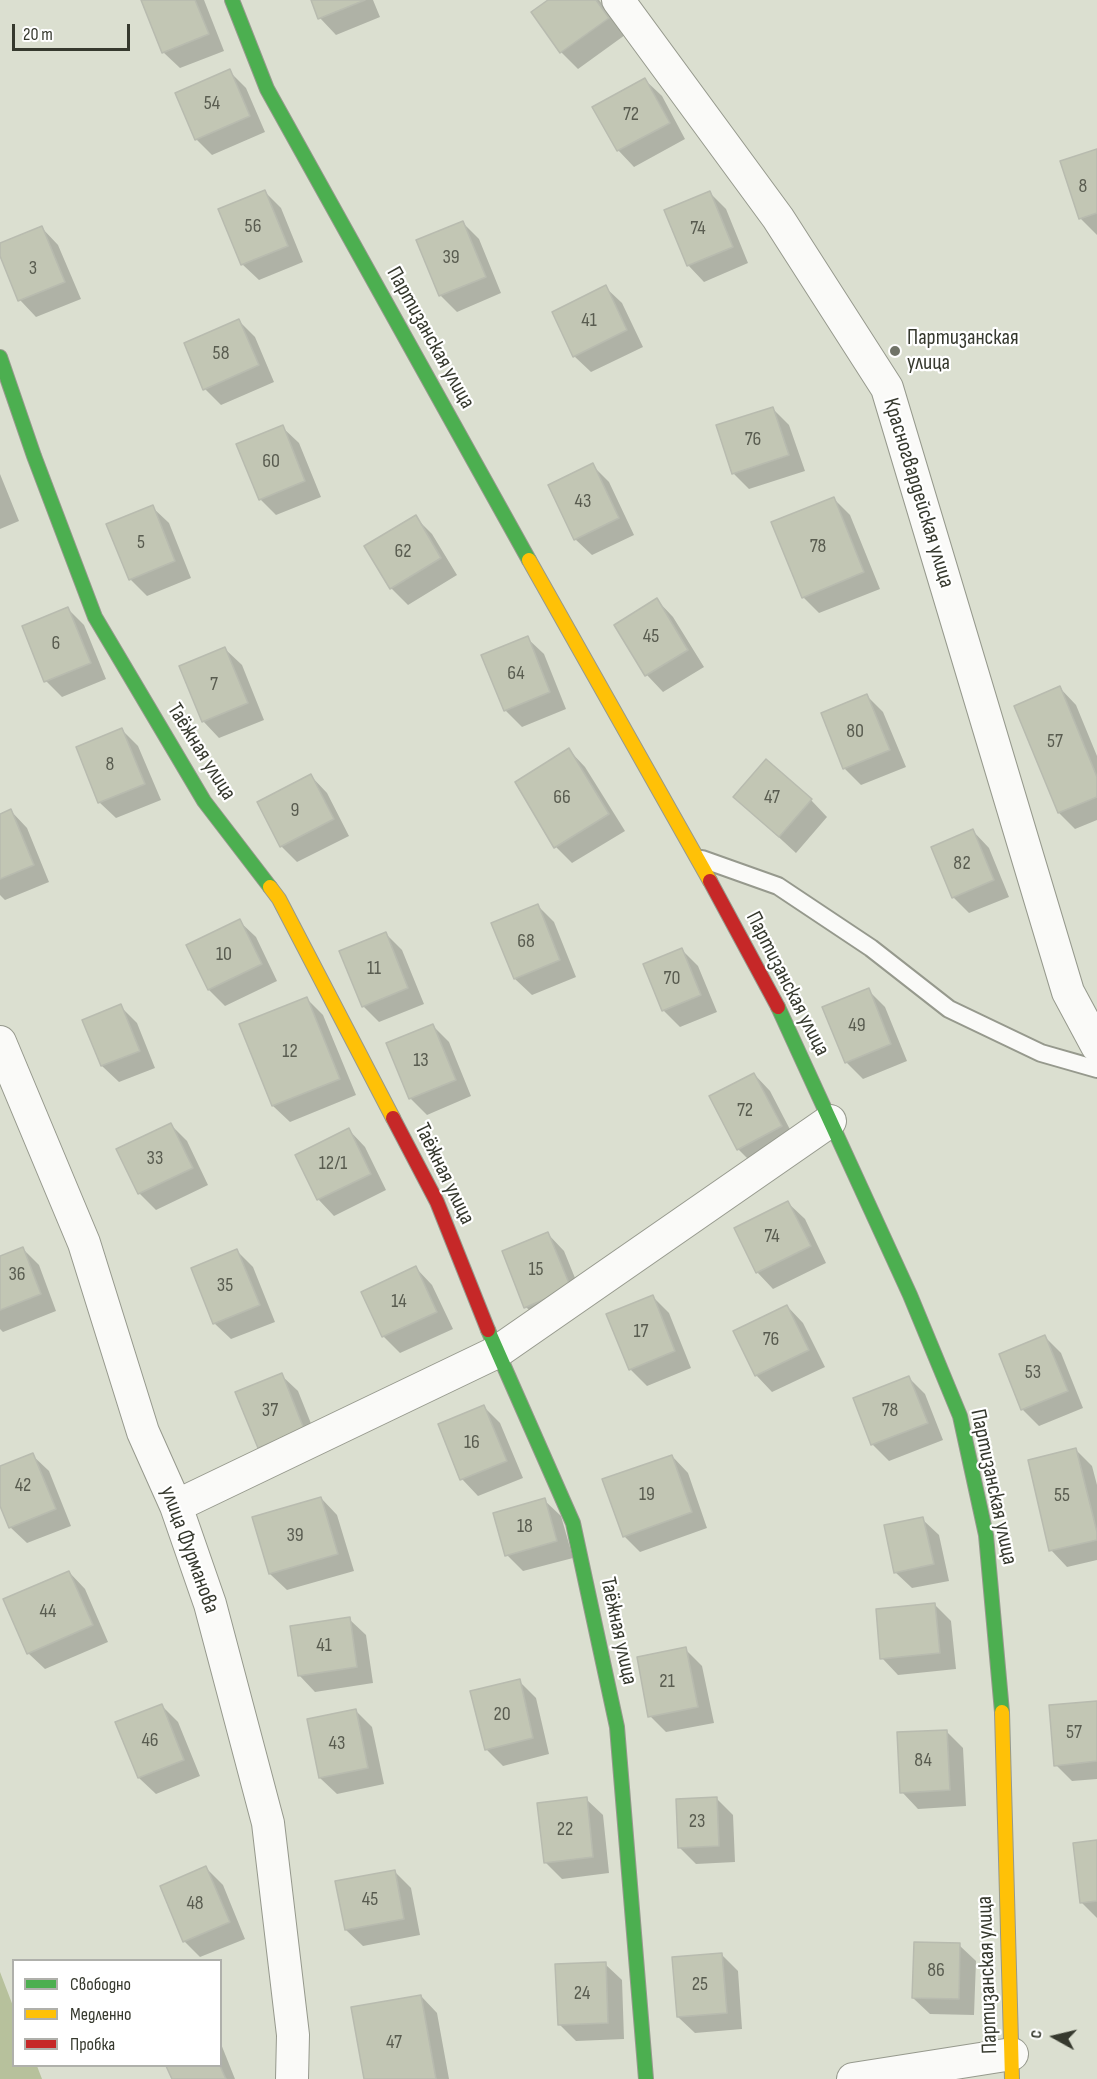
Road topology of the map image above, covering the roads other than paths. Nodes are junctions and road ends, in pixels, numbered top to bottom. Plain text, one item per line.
1 (232, 0) edge
2 (618, 0) edge
3 (0, 357) edge
4 (698, 858) junction
5 (0, 1042) edge
6 (1097, 1046) edge
7 (1097, 1069) edge
8 (830, 1121) junction
9 (497, 1352) junction
10 (176, 1506) junction
11 (1012, 2067) edge
12 (292, 2079) edge
13 (646, 2079) edge
14 (853, 2079) edge

1 - 4 street, Партизанская улица
2 - 6 street, Красногвардейская улица
3 - 9 street, Таёжная улица
4 - 7 lane
4 - 8 street, Партизанская улица
5 - 10 street, улица Фурманова
8 - 9 street
8 - 11 street, Партизанская улица
9 - 10 street
9 - 13 street, Таёжная улица
10 - 12 street, улица Фурманова
11 - 14 street

